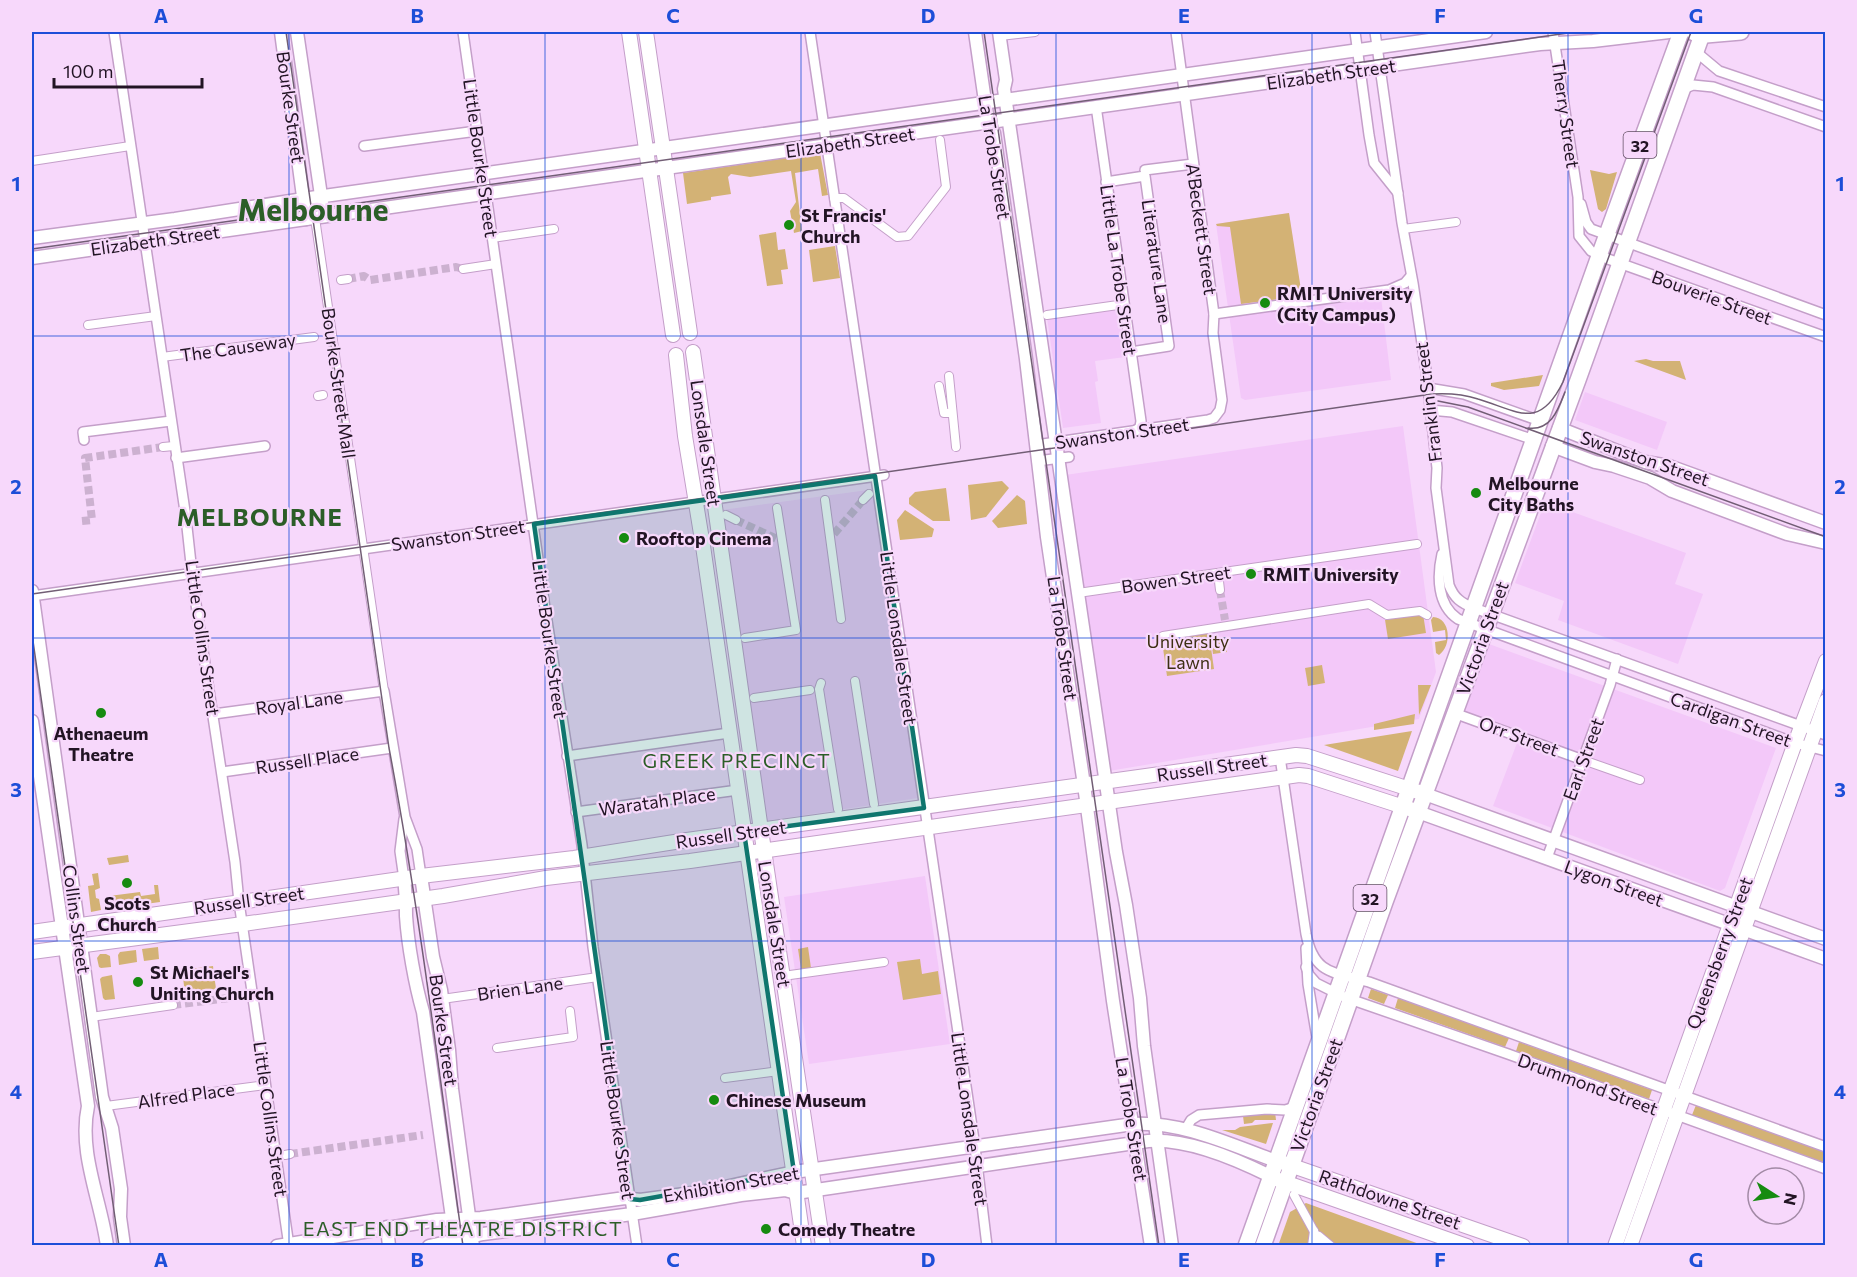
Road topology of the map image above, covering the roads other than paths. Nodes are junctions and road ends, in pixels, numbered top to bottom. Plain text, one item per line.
1 (114, 32) edge
2 (281, 32) edge
3 (297, 32) edge
4 (463, 32) edge
5 (629, 32) edge
6 (646, 32) edge
7 (810, 32) edge
8 (975, 32) edge
9 (1035, 32) edge
10 (1176, 32) edge
11 (1355, 32) edge
12 (1375, 32) edge
13 (1486, 32) edge
14 (1669, 32) edge
15 (1681, 32) edge
16 (1741, 32) edge
17 (1698, 33) edge
18 (999, 34) edge
19 (1554, 37) edge
20 (1378, 47) junction
21 (1358, 50) junction
22 (1695, 51) junction
23 (1380, 67) junction
24 (1360, 70) junction
25 (1723, 72) junction
26 (1183, 74) junction
27 (1717, 89) junction
28 (1681, 91) junction
29 (1185, 94) junction
30 (1006, 99) junction
31 (986, 102) junction
32 (1096, 106) junction
33 (1826, 107) edge
34 (1009, 119) junction
35 (988, 122) junction
36 (823, 126) junction
37 (1826, 127) edge
38 (477, 131) junction
39 (940, 140) dead end
40 (826, 145) junction
41 (130, 146) junction
42 (364, 146) dead end
43 (663, 148) junction
44 (646, 150) junction
45 (32, 160) edge
46 (1193, 164) junction
47 (666, 168) junction
48 (649, 170) junction
49 (1145, 170) dead end
50 (483, 174) junction
51 (1106, 182) junction
52 (486, 193) junction
53 (1398, 193) junction
54 (321, 196) junction
55 (1578, 196) junction
56 (834, 198) junction
57 (303, 199) junction
58 (315, 217) junction
59 (142, 222) junction
60 (1456, 222) dead end
61 (554, 229) dead end
62 (1403, 229) junction
63 (1607, 236) junction
64 (32, 238) edge
65 (492, 238) junction
66 (145, 242) junction
67 (1626, 243) junction
68 (1406, 248) junction
69 (1599, 256) junction
70 (32, 258) edge
71 (1619, 263) junction
72 (496, 264) junction
73 (463, 268) tunnel mouth
74 (1411, 276) junction
75 (1398, 286) junction
76 (1121, 304) junction
77 (1214, 314) junction
78 (1047, 315) dead end
79 (1826, 315) edge
80 (156, 316) junction
81 (88, 325) dead end
82 (690, 333) dead end
83 (673, 335) dead end
84 (314, 337) dead end
85 (1826, 337) edge
86 (693, 352) dead end
87 (1131, 352) junction
88 (676, 355) dead end
89 (162, 357) junction
90 (949, 376) dead end
91 (939, 386) dead end
92 (1428, 388) junction
93 (1430, 410) junction
94 (952, 413) junction
95 (1208, 420) joint
96 (171, 421) junction
97 (1540, 421) junction
98 (1560, 428) junction
99 (1136, 431) junction
100 (84, 440) dead end
101 (1534, 440) junction
102 (1056, 442) junction
103 (1036, 445) junction
104 (174, 446) junction
105 (265, 446) dead end
106 (1552, 446) junction
107 (163, 447) tunnel mouth
108 (956, 447) dead end
109 (176, 458) junction
110 (1064, 458) junction
111 (1037, 461) junction
112 (880, 475) junction
113 (869, 494) dead end
114 (714, 499) junction
115 (825, 500) dead end
116 (863, 500) tunnel mouth
117 (696, 501) junction
118 (777, 508) dead end
119 (726, 515) dead end
120 (736, 520) tunnel mouth
121 (1826, 523) edge
122 (534, 524) junction
123 (1443, 541) junction
124 (1826, 543) edge
125 (720, 544) junction
126 (1417, 544) dead end
127 (703, 546) junction
128 (363, 548) junction
129 (192, 572) junction
130 (1218, 573) junction
131 (1220, 590) tunnel mouth
132 (32, 591) edge
133 (1078, 593) junction
134 (32, 596) edge
135 (1474, 608) junction
136 (1490, 614) junction
137 (1427, 615) dead end
138 (841, 619) dead end
139 (1469, 623) junction
140 (731, 625) junction
141 (714, 627) junction
142 (1485, 629) junction
143 (1163, 636) dead end
144 (745, 638) dead end
145 (1617, 658) junction
146 (1826, 662) edge
147 (737, 668) junction
148 (1642, 668) junction
149 (720, 670) junction
150 (1611, 675) junction
151 (855, 681) dead end
152 (821, 683) dead end
153 (1636, 685) junction
154 (810, 690) dead end
155 (384, 691) junction
156 (754, 698) dead end
157 (1826, 701) edge
158 (1454, 713) junction
159 (214, 714) junction
160 (32, 721) edge
161 (1801, 726) junction
162 (729, 733) junction
163 (1820, 733) edge
164 (1795, 743) junction
165 (1810, 746) junction
166 (392, 747) junction
167 (1826, 751) edge
168 (567, 756) junction
169 (1280, 757) junction
170 (1583, 760) junction
171 (1188, 770) junction
172 (222, 772) junction
173 (1283, 778) junction
174 (1640, 780) dead end
175 (1106, 782) junction
176 (1084, 786) junction
177 (1410, 788) junction
178 (738, 790) junction
179 (1192, 790) junction
180 (1776, 793) junction
181 (1425, 794) junction
182 (1791, 798) junction
183 (1109, 802) junction
184 (874, 804) dead end
185 (1087, 805) junction
186 (1403, 807) junction
187 (924, 808) junction
188 (838, 809) dead end
189 (576, 812) junction
190 (1418, 812) junction
191 (405, 817) junction
192 (818, 822) junction
193 (927, 827) junction
194 (761, 830) junction
195 (744, 832) junction
196 (1553, 841) junction
197 (821, 842) junction
198 (635, 849) junction
199 (764, 850) junction
200 (746, 853) junction
201 (583, 856) junction
202 (1547, 858) junction
203 (543, 862) junction
204 (637, 867) junction
205 (767, 871) junction
206 (585, 873) junction
207 (749, 873) junction
208 (422, 876) junction
209 (546, 878) junction
210 (404, 879) junction
211 (424, 898) junction
212 (407, 901) junction
213 (239, 902) junction
214 (1736, 907) junction
215 (1750, 912) junction
216 (243, 924) junction
217 (1729, 924) junction
218 (78, 925) junction
219 (62, 927) junction
220 (1744, 930) junction
221 (32, 932) edge
222 (1305, 934) junction
223 (1826, 939) edge
224 (778, 944) junction
225 (81, 946) junction
226 (65, 947) junction
227 (760, 947) junction
228 (32, 952) edge
229 (1826, 959) edge
230 (884, 962) dead end
231 (1306, 967) junction
232 (1342, 975) junction
233 (783, 976) junction
234 (598, 977) junction
235 (1358, 979) junction
236 (1336, 993) junction
237 (442, 999) junction
238 (1351, 999) junction
239 (1703, 999) junction
240 (1717, 1004) junction
241 (173, 1005) tunnel mouth
242 (570, 1011) dead end
243 (91, 1017) junction
244 (789, 1017) junction
245 (771, 1019) junction
246 (1317, 1046) junction
247 (497, 1048) dead end
248 (779, 1071) junction
249 (725, 1078) dead end
250 (266, 1084) junction
251 (1670, 1092) junction
252 (1684, 1097) junction
253 (106, 1106) junction
254 (1295, 1107) junction
255 (1662, 1112) junction
256 (1677, 1116) junction
257 (1155, 1123) junction
258 (1133, 1124) junction
259 (1185, 1130) junction
260 (1157, 1141) junction
261 (1136, 1143) junction
262 (994, 1144) junction
263 (975, 1147) junction
264 (1826, 1147) edge
265 (903, 1156) junction
266 (1284, 1163) junction
267 (996, 1164) junction
268 (840, 1166) junction
269 (977, 1167) junction
270 (1826, 1169) edge
271 (812, 1170) junction
272 (794, 1172) junction
273 (1640, 1175) junction
274 (1270, 1176) junction
275 (905, 1177) junction
276 (1654, 1180) junction
277 (842, 1186) junction
278 (1289, 1189) junction
279 (815, 1190) junction
280 (796, 1192) junction
281 (1374, 1194) junction
282 (630, 1199) junction
283 (1629, 1206) junction
284 (556, 1208) junction
285 (1368, 1211) junction
286 (1643, 1211) junction
287 (632, 1214) junction
288 (452, 1218) junction
289 (470, 1218) junction
290 (559, 1224) junction
291 (387, 1227) junction
292 (1314, 1231) junction
293 (473, 1241) edge
294 (456, 1243) edge
295 (107, 1245) edge
296 (124, 1245) edge
297 (285, 1245) edge
298 (389, 1245) edge
299 (429, 1245) edge
300 (637, 1245) edge
301 (804, 1245) edge
302 (823, 1245) edge
303 (987, 1245) edge
304 (1151, 1245) edge
305 (1172, 1245) edge
306 (1246, 1245) edge
307 (1263, 1245) edge
308 (1312, 1245) edge
309 (1322, 1245) edge
310 (1331, 1245) edge
311 (1467, 1245) edge
312 (1523, 1245) edge
313 (1614, 1245) edge
314 (1630, 1245) edge

1 - 41 street, Little Collins Street
2 - 57 street, Bourke Street
3 - 54 street, Bourke Street
4 - 38 street, Little Bourke Street
5 - 44 main road
6 - 43 main road
7 - 36 street, Little Lonsdale Street
8 - 31 street, La Trobe Street
9 - 18 street
10 - 26 street, A'Beckett Street
11 - 21 street
12 - 20 street, Franklin Street
13 - 20 street, Elizabeth Street
14 - 19 street, Elizabeth Street
15 - 63 main road, Victoria Street / 32
16 - 17 main road
17 - 22 main road, Victoria Street / 32
18 - 30 street, La Trobe Street
19 - 23 street, Elizabeth Street
19 - 55 street, Therry Street
20 - 21 street, Elizabeth Street
20 - 23 street, Franklin Street
21 - 24 street
21 - 26 street, Elizabeth Street
22 - 25 street
22 - 28 main road, Victoria Street / 32
23 - 24 street, Elizabeth Street
23 - 53 street, Franklin Street
24 - 29 street, Elizabeth Street
24 - 53 street
25 - 27 street
25 - 33 street
26 - 29 street, A'Beckett Street
26 - 30 street, Elizabeth Street
27 - 28 street
27 - 37 street
28 - 67 main road, Victoria Street / 32
29 - 32 street, Elizabeth Street
29 - 46 street, A'Beckett Street
30 - 31 street, Elizabeth Street
30 - 34 street, La Trobe Street
31 - 35 street, La Trobe Street
31 - 36 street, Elizabeth Street
32 - 34 street, Elizabeth Street
32 - 51 street, Little La Trobe Street
34 - 35 street, Elizabeth Street
34 - 102 street, La Trobe Street
35 - 40 street, Elizabeth Street
35 - 103 street, La Trobe Street
36 - 40 street, Little Lonsdale Street
36 - 43 street, Elizabeth Street
38 - 42 street
38 - 50 street, Little Bourke Street
39 - 56 street
40 - 47 street, Elizabeth Street
40 - 56 street, Little Lonsdale Street
41 - 45 street
41 - 59 street, Little Collins Street
43 - 44 street, Elizabeth Street
43 - 47 main road
44 - 48 main road
44 - 50 street, Elizabeth Street
46 - 49 street
46 - 77 street, A'Beckett Street
47 - 48 street, Elizabeth Street
47 - 82 main road
48 - 52 street, Elizabeth Street
48 - 83 main road
50 - 52 street, Little Bourke Street
50 - 54 street, Elizabeth Street
51 - 76 street, Little La Trobe Street
51 - 87 street, Literature Lane
52 - 58 street, Elizabeth Street
52 - 65 street, Little Bourke Street
53 - 62 street, Franklin Street
54 - 57 street, Elizabeth Street
54 - 58 street, Bourke Street
55 - 63 street, Therry Street
55 - 69 street, Therry Street
56 - 112 street, Little Lonsdale Street
57 - 58 street, Bourke Street
57 - 59 street, Elizabeth Street
58 - 66 street, Elizabeth Street
58 - 128 street, Bourke Street Mall
59 - 64 street, Elizabeth Street
59 - 66 street, Little Collins Street
60 - 62 street
61 - 65 street
62 - 68 street, Franklin Street
63 - 67 street, Bouverie Street
63 - 69 main road, Victoria Street / 32
65 - 72 street, Little Bourke Street
66 - 70 street, Elizabeth Street
66 - 80 street, Little Collins Street
67 - 71 main road, Victoria Street / 32
67 - 79 street, Bouverie Street
68 - 74 street, Franklin Street
68 - 75 street
69 - 71 street, Bouverie Street
69 - 97 main road, Victoria Street / 32
71 - 85 street, Bouverie Street
71 - 98 main road, Victoria Street / 32
72 - 73 street
72 - 122 street, Little Bourke Street
74 - 75 street
74 - 92 street, Franklin Street
75 - 77 street
76 - 78 street
76 - 87 street, Little La Trobe Street
77 - 95 street, A'Beckett Street
80 - 81 street
80 - 89 street, Little Collins Street
84 - 89 street, The Causeway
86 - 114 main road, Lonsdale Street
87 - 99 street, Little La Trobe Street
88 - 117 main road, Lonsdale Street
89 - 96 street, Little Collins Street
90 - 94 street
91 - 94 street
92 - 93 street, Franklin Street
92 - 97 street, Swanston Street
93 - 101 street, Swanston Street
93 - 123 street, Franklin Street
94 - 108 street
95 - 99 street, Swanston Street
96 - 100 street
96 - 104 street, Little Collins Street
97 - 98 main road, Swanston Street
97 - 101 main road, Victoria Street / 32
98 - 106 main road, Victoria Street / 32
98 - 121 street, Swanston Street
99 - 102 street, Swanston Street
101 - 106 main road, Swanston Street
101 - 135 main road, Victoria Street / 32
102 - 103 street, Swanston Street
102 - 110 street, La Trobe Street
103 - 111 street, La Trobe Street
104 - 107 street
104 - 109 street, Little Collins Street
105 - 109 street
106 - 124 street, Swanston Street
106 - 136 main road, Victoria Street / 32
109 - 129 street, Little Collins Street
110 - 111 street, Swanston Street
110 - 133 street, La Trobe Street
111 - 176 street, La Trobe Street
112 - 114 street, Swanston Street
112 - 187 street, Little Lonsdale Street
113 - 116 street
114 - 117 street, Swanston Street
114 - 125 main road, Lonsdale Street
115 - 138 street
117 - 122 street, Swanston Street
117 - 127 main road, Lonsdale Street
118 - 144 street
119 - 120 street
122 - 128 street, Swanston Street
122 - 168 street, Little Bourke Street
123 - 135 street, Franklin Street
123 - 139 street, Franklin Street
125 - 127 main road
125 - 140 main road, Lonsdale Street
126 - 130 street, Bowen Street
127 - 141 main road, Lonsdale Street
128 - 129 street, Swanston Street
128 - 155 street, Bourke Street
129 - 134 street, Swanston Street
129 - 159 street, Little Collins Street
130 - 131 street
130 - 133 street, Bowen Street
132 - 134 street, Collins Street
133 - 175 street, La Trobe Street
134 - 218 street, Collins Street
135 - 136 street, Cardigan Street
135 - 139 main road, Victoria Street / 32
136 - 142 main road, Victoria Street / 32
136 - 145 street, Cardigan Street
137 - 143 street
139 - 142 street, Cardigan Street
139 - 177 main road, Victoria Street / 32
140 - 141 main road
140 - 147 main road, Lonsdale Street
141 - 149 main road, Lonsdale Street
142 - 150 street, Cardigan Street
142 - 158 main road, Victoria Street / 32
145 - 148 street, Cardigan Street
145 - 150 street, Earl Street
146 - 161 main road, Queensberry Street
147 - 149 main road
147 - 194 main road, Lonsdale Street
148 - 153 street
148 - 161 street, Cardigan Street
149 - 162 main road, Lonsdale Street
150 - 153 street, Cardigan Street
150 - 170 street, Earl Street
151 - 184 street
152 - 188 street
153 - 164 street, Cardigan Street
154 - 156 street
155 - 159 street, Royal Lane
155 - 166 street, Bourke Street
157 - 163 main road, Queensberry Street
158 - 170 street, Orr Street
158 - 181 main road, Victoria Street / 32
159 - 172 street, Little Collins Street
160 - 219 street, Collins Street
161 - 163 street, Cardigan Street
161 - 164 main road, Queensberry Street
162 - 168 street
162 - 178 main road, Lonsdale Street
163 - 165 main road, Queensberry Street
164 - 165 street, Cardigan Street
164 - 180 main road, Queensberry Street
165 - 167 street, Cardigan Street
165 - 182 main road, Queensberry Street
166 - 172 street, Russell Place
166 - 191 street, Bourke Street
168 - 189 street, Little Bourke Street
169 - 171 main road, Russell Street
169 - 173 street
169 - 177 main road, Russell Street
170 - 174 street
170 - 196 street, Earl Street
171 - 175 main road, Russell Street
171 - 179 main road
172 - 213 street, Little Collins Street
173 - 179 main road, Russell Street
173 - 186 main road, Russell Street
173 - 222 street
175 - 176 main road, Russell Street
175 - 183 street, La Trobe Street
176 - 185 street, La Trobe Street
176 - 187 main road, Russell Street
177 - 181 main road, Russell Street
177 - 186 main road, Victoria Street / 32
178 - 189 street, Waratah Place
178 - 195 main road, Lonsdale Street
179 - 183 main road, Russell Street
180 - 182 main road
180 - 214 main road, Queensberry Street
181 - 190 main road, Victoria Street / 32
181 - 196 street, Lygon Street
182 - 215 main road, Queensberry Street
183 - 185 main road, Russell Street
183 - 257 street, La Trobe Street
185 - 193 main road, Russell Street
185 - 258 street, La Trobe Street
186 - 190 main road, Lygon Street
186 - 232 main road, Victoria Street / 32
187 - 192 main road, Russell Street
187 - 193 street, Little Lonsdale Street
189 - 201 street, Little Bourke Street
190 - 202 street, Lygon Street
190 - 235 main road, Victoria Street / 32
191 - 208 street, Bourke Street
191 - 210 street, Bourke Street
192 - 194 main road, Russell Street
192 - 197 main road
193 - 197 main road, Russell Street
193 - 263 street, Little Lonsdale Street
194 - 195 main road, Russell Street
194 - 199 main road, Lonsdale Street
195 - 198 main road, Russell Street
195 - 200 main road, Lonsdale Street
196 - 202 street, Earl Street
196 - 214 street, Lygon Street
197 - 199 main road, Russell Street
198 - 201 main road, Russell Street
198 - 204 main road
199 - 200 main road, Russell Street
199 - 205 main road, Lonsdale Street
200 - 204 main road, Russell Street
200 - 207 main road, Lonsdale Street
201 - 203 main road, Russell Street
201 - 206 street, Little Bourke Street
202 - 217 street, Lygon Street
203 - 208 main road, Russell Street
203 - 209 main road
204 - 206 main road, Russell Street
205 - 207 main road
205 - 224 main road, Lonsdale Street
206 - 209 main road, Russell Street
206 - 234 street, Little Bourke Street
207 - 227 main road, Lonsdale Street
208 - 210 main road, Russell Street
208 - 211 street, Bourke Street
209 - 211 main road, Russell Street
210 - 212 street, Bourke Street
210 - 213 main road, Russell Street
211 - 212 main road, Russell Street
211 - 237 street, Bourke Street
212 - 216 main road, Russell Street
212 - 288 street, Bourke Street
213 - 216 street, Little Collins Street
213 - 218 main road, Russell Street
214 - 215 street, Lygon Street
214 - 217 main road, Queensberry Street
215 - 220 main road, Queensberry Street
215 - 223 street, Lygon Street
216 - 225 main road, Russell Street
216 - 250 street, Little Collins Street
217 - 220 street, Lygon Street
217 - 239 main road, Queensberry Street
218 - 219 main road, Russell Street
218 - 225 street, Collins Street
219 - 221 main road, Russell Street
219 - 226 street, Collins Street
220 - 229 street, Lygon Street
220 - 240 main road, Queensberry Street
222 - 231 street
222 - 232 street, Drummond Street
224 - 227 main road
224 - 233 main road, Lonsdale Street
225 - 226 main road, Russell Street
225 - 243 street, Collins Street
226 - 228 main road, Russell Street
226 - 295 street, Collins Street
227 - 245 main road, Lonsdale Street
230 - 233 street
231 - 236 street, Drummond Street
231 - 246 street
232 - 235 street, Drummond Street
232 - 236 main road, Victoria Street / 32
233 - 244 main road, Lonsdale Street
234 - 237 street, Brien Lane
234 - 282 street, Little Bourke Street
235 - 238 main road, Victoria Street / 32
235 - 251 street, Drummond Street
236 - 238 street, Drummond Street
236 - 246 main road, Victoria Street / 32
237 - 289 street, Bourke Street
238 - 255 street, Drummond Street
238 - 266 main road, Victoria Street / 32
239 - 240 main road
239 - 251 main road, Queensberry Street
240 - 252 main road, Queensberry Street
241 - 243 street
242 - 247 street
243 - 253 street, Collins Street
244 - 245 main road
244 - 271 main road, Lonsdale Street
245 - 248 main road, Lonsdale Street
246 - 254 main road, Victoria Street / 32
248 - 249 street
248 - 272 main road, Lonsdale Street
250 - 253 street, Alfred Place
250 - 297 street, Little Collins Street
251 - 252 street, Drummond Street
251 - 255 main road, Queensberry Street
252 - 256 main road, Queensberry Street
252 - 264 street, Drummond Street
253 - 296 street, Collins Street
254 - 259 street
254 - 266 main road, Victoria Street / 32
255 - 256 street, Drummond Street
255 - 273 main road, Queensberry Street
256 - 270 street, Drummond Street
256 - 276 main road, Queensberry Street
257 - 258 street, Exhibition Street
257 - 259 street, Exhibition Street
257 - 260 street, La Trobe Street
258 - 261 street, La Trobe Street
258 - 262 street, Exhibition Street
259 - 266 street, Exhibition Street
260 - 261 street, Exhibition Street
260 - 274 street, Exhibition Street
260 - 305 street, La Trobe Street
261 - 267 street, Exhibition Street
261 - 304 street, La Trobe Street
262 - 263 street, Exhibition Street
262 - 267 street
263 - 265 street, Exhibition Street
263 - 269 street, Little Lonsdale Street
265 - 268 street, Exhibition Street
265 - 275 street
266 - 274 main road, Victoria Street / 32
266 - 278 main road, Victoria Street / 32
266 - 281 main road, Rathdowne Street
267 - 269 street, Exhibition Street
268 - 271 street, Exhibition Street
268 - 277 street
269 - 275 street, Exhibition Street
269 - 303 street, Little Lonsdale Street
271 - 272 street, Exhibition Street
271 - 279 main road, Lonsdale Street
272 - 280 main road, Lonsdale Street
272 - 282 street, Exhibition Street
273 - 276 main road
273 - 283 main road, Queensberry Street
274 - 278 main road, Exhibition Street
274 - 306 main road, Victoria Street / 32
275 - 277 street, Exhibition Street
276 - 286 main road, Queensberry Street
277 - 279 street, Exhibition Street
278 - 285 main road, Rathdowne Street
278 - 292 street
278 - 307 main road, Victoria Street / 32
279 - 280 street, Exhibition Street
279 - 302 main road, Lonsdale Street
280 - 287 street, Exhibition Street
280 - 301 main road, Lonsdale Street
281 - 285 main road
281 - 312 main road, Rathdowne Street
282 - 284 street, Exhibition Street
282 - 287 street, Little Bourke Street
283 - 286 main road
283 - 313 main road, Queensberry Street
284 - 289 street, Exhibition Street
284 - 290 street
285 - 311 main road, Rathdowne Street
286 - 314 main road, Queensberry Street
287 - 290 street, Exhibition Street
287 - 300 street, Little Bourke Street
288 - 289 street, Exhibition Street
288 - 291 street, Exhibition Street
288 - 294 street, Bourke Street
289 - 293 street, Bourke Street
290 - 293 street, Exhibition Street
291 - 297 street, Exhibition Street
291 - 298 street
292 - 308 street
292 - 309 street
292 - 310 street
293 - 294 street, Exhibition Street
294 - 299 street, Exhibition Street

